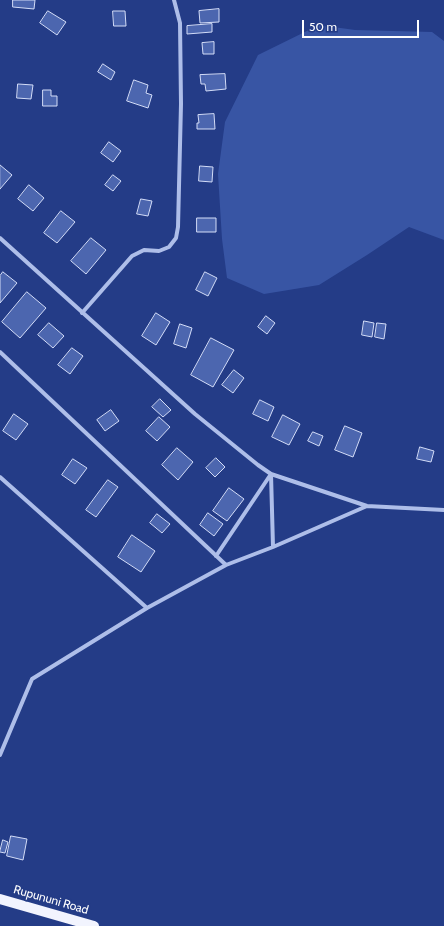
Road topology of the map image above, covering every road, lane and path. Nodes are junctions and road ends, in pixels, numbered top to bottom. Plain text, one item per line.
1 (174, 0) edge
2 (0, 238) edge
3 (82, 313) junction
4 (0, 352) edge
5 (271, 474) junction
6 (0, 477) edge
7 (367, 506) junction
8 (444, 510) edge
9 (273, 547) junction
10 (216, 556) junction
11 (226, 565) junction
12 (147, 608) junction
13 (0, 755) edge
14 (0, 899) edge
15 (94, 926) edge

1 - 3 street
2 - 3 street
3 - 5 street
4 - 10 street
5 - 7 street
5 - 9 street
5 - 10 street
6 - 12 street
7 - 8 street
7 - 9 street
9 - 11 street
10 - 11 street
11 - 12 street
12 - 13 street
14 - 15 main road, Rupununi Road

